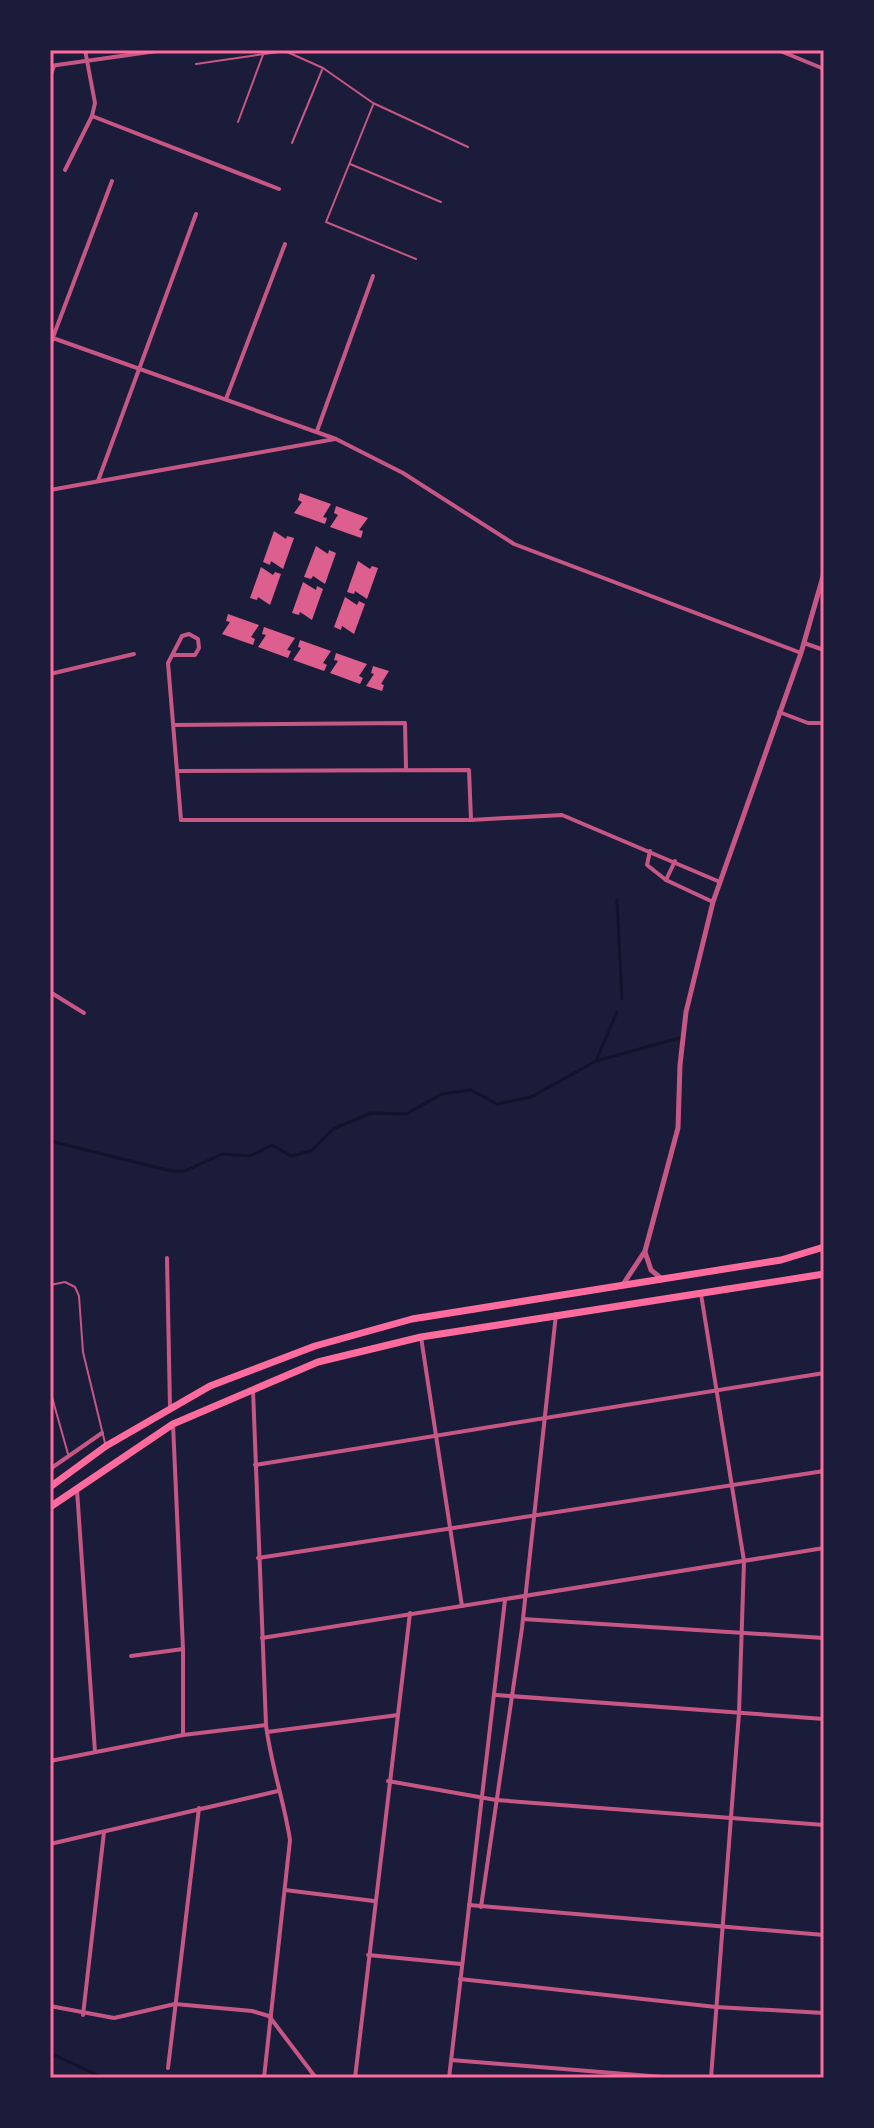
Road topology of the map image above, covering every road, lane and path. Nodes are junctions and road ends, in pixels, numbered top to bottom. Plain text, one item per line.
1 (85, 50) edge
2 (164, 50) edge
3 (778, 50) edge
4 (264, 52) edge
5 (86, 59) junction
6 (196, 64) dead end
7 (52, 66) edge
8 (323, 68) junction
9 (824, 69) edge
10 (50, 77) edge
11 (373, 103) junction
12 (92, 116) junction
13 (238, 122) dead end
14 (292, 143) dead end
15 (468, 147) dead end
16 (350, 164) junction
17 (65, 170) dead end
18 (112, 181) dead end
19 (279, 189) dead end
20 (441, 202) dead end
21 (196, 214) dead end
22 (285, 244) dead end
23 (416, 259) dead end
24 (373, 276) dead end
25 (51, 338) edge
26 (50, 345) edge
27 (140, 368) junction
28 (226, 399) junction
29 (317, 431) junction
30 (336, 439) junction
31 (98, 481) junction
32 (50, 490) edge
33 (824, 573) edge
34 (804, 643) junction
35 (824, 650) edge
36 (801, 653) junction
37 (134, 654) dead end
38 (173, 655) junction
39 (50, 674) edge
40 (779, 712) junction
41 (824, 723) edge
42 (174, 725) junction
43 (406, 768) junction
44 (178, 771) junction
45 (471, 820) junction
46 (650, 851) junction
47 (675, 861) junction
48 (666, 880) junction
49 (720, 882) junction
50 (713, 902) junction
51 (50, 992) edge
52 (84, 1013) dead end
53 (824, 1247) edge
54 (645, 1251) junction
55 (167, 1258) dead end
56 (824, 1274) edge
57 (662, 1279) junction
58 (50, 1285) edge
59 (622, 1286) junction
60 (701, 1292) junction
61 (556, 1314) junction
62 (421, 1337) junction
63 (824, 1373) edge
64 (253, 1387) junction
65 (716, 1388) junction
66 (50, 1390) edge
67 (170, 1407) junction
68 (543, 1420) junction
69 (173, 1424) junction
70 (102, 1433) junction
71 (437, 1435) junction
72 (106, 1446) junction
73 (69, 1456) junction
74 (255, 1465) junction
75 (50, 1469) edge
76 (824, 1471) edge
77 (732, 1485) junction
78 (50, 1487) edge
79 (77, 1488) junction
80 (50, 1507) edge
81 (534, 1514) junction
82 (451, 1529) junction
83 (824, 1548) edge
84 (258, 1558) junction
85 (744, 1561) junction
86 (523, 1598) junction
87 (505, 1599) junction
88 (462, 1606) junction
89 (410, 1613) junction
90 (522, 1619) junction
91 (743, 1633) junction
92 (261, 1638) junction
93 (824, 1638) edge
94 (183, 1649) junction
95 (131, 1656) dead end
96 (496, 1695) junction
97 (511, 1696) junction
98 (739, 1713) junction
99 (398, 1715) junction
100 (824, 1719) edge
101 (266, 1725) junction
102 (267, 1732) junction
103 (183, 1735) junction
104 (95, 1752) junction
105 (50, 1761) edge
106 (388, 1781) junction
107 (278, 1791) junction
108 (484, 1798) junction
109 (496, 1800) junction
110 (199, 1808) junction
111 (731, 1817) junction
112 (824, 1825) edge
113 (104, 1832) junction
114 (50, 1844) edge
115 (285, 1890) junction
116 (374, 1901) junction
117 (469, 1905) junction
118 (481, 1907) junction
119 (723, 1926) junction
120 (824, 1935) edge
121 (368, 1955) junction
122 (461, 1964) junction
123 (459, 1979) junction
124 (175, 2004) junction
125 (50, 2006) edge
126 (716, 2007) junction
127 (824, 2013) edge
128 (83, 2015) junction
129 (269, 2016) junction
130 (451, 2060) junction
131 (168, 2068) dead end
132 (264, 2078) edge
133 (316, 2078) edge
134 (355, 2078) edge
135 (449, 2078) edge
136 (675, 2078) edge
137 (711, 2078) edge

1 - 5 street
2 - 5 street
3 - 9 street
4 - 6 lane
4 - 8 lane
4 - 13 lane
5 - 7 street
5 - 12 street
7 - 10 street
8 - 11 lane
8 - 14 lane
11 - 15 lane
11 - 16 lane
12 - 17 street
12 - 19 street
16 - 20 lane
16 - 23 lane
18 - 25 street
21 - 27 street
22 - 28 street
24 - 29 street
25 - 26 street
25 - 27 street
27 - 28 street
27 - 31 street
28 - 29 street
29 - 30 street
30 - 31 street
30 - 36 street
31 - 32 street
33 - 34 street
34 - 35 street
34 - 36 street
36 - 40 street
37 - 39 street
38 - 38 street
38 - 42 street
40 - 41 street
40 - 49 street
42 - 43 street
42 - 44 street
43 - 44 street
43 - 45 street
44 - 45 street
45 - 46 street
46 - 47 street
46 - 48 street
47 - 48 street
47 - 49 street
48 - 50 street
49 - 50 street
50 - 54 street
51 - 52 street
53 - 57 main road
54 - 57 street
54 - 59 street
55 - 67 street
56 - 60 main road
57 - 59 main road
58 - 70 lane
59 - 67 main road
60 - 61 main road
60 - 65 street
61 - 62 main road
61 - 68 street
62 - 64 main road
62 - 71 street
63 - 65 street
64 - 69 main road
64 - 74 street
65 - 68 street
65 - 77 street
66 - 73 lane
67 - 72 main road
68 - 71 street
68 - 81 street
69 - 79 main road
69 - 94 street
70 - 72 lane
70 - 73 street
71 - 74 street
71 - 82 street
72 - 78 main road
73 - 75 street
74 - 84 street
76 - 77 street
77 - 81 street
77 - 85 street
79 - 80 main road
79 - 104 street
81 - 82 street
81 - 86 street
82 - 84 street
82 - 88 street
83 - 85 street
84 - 92 street
85 - 86 street
85 - 91 street
86 - 87 street
86 - 90 street
87 - 88 street
87 - 96 street
88 - 89 street
89 - 92 street
89 - 99 street
90 - 91 street
90 - 97 street
91 - 93 street
91 - 98 street
92 - 101 street
94 - 95 street
94 - 103 street
96 - 97 street
96 - 108 street
97 - 98 street
97 - 109 street
98 - 100 street
98 - 111 street
99 - 102 street
99 - 106 street
101 - 102 street
101 - 103 street
102 - 107 street
103 - 104 street
104 - 105 street
106 - 108 street
106 - 116 street
107 - 110 street
107 - 115 street
108 - 109 street
108 - 117 street
109 - 111 street
109 - 118 street
110 - 113 street
110 - 124 street
111 - 112 street
111 - 119 street
113 - 114 street
113 - 128 street
115 - 116 street
115 - 129 street
116 - 121 street
117 - 118 street
117 - 122 street
118 - 119 street
119 - 120 street
119 - 126 street
121 - 122 street
121 - 134 street
122 - 123 street
123 - 126 street
123 - 130 street
124 - 128 street
124 - 129 street
124 - 131 street
125 - 128 street
126 - 127 street
126 - 137 street
129 - 132 street
129 - 133 street
130 - 135 street
130 - 136 street

